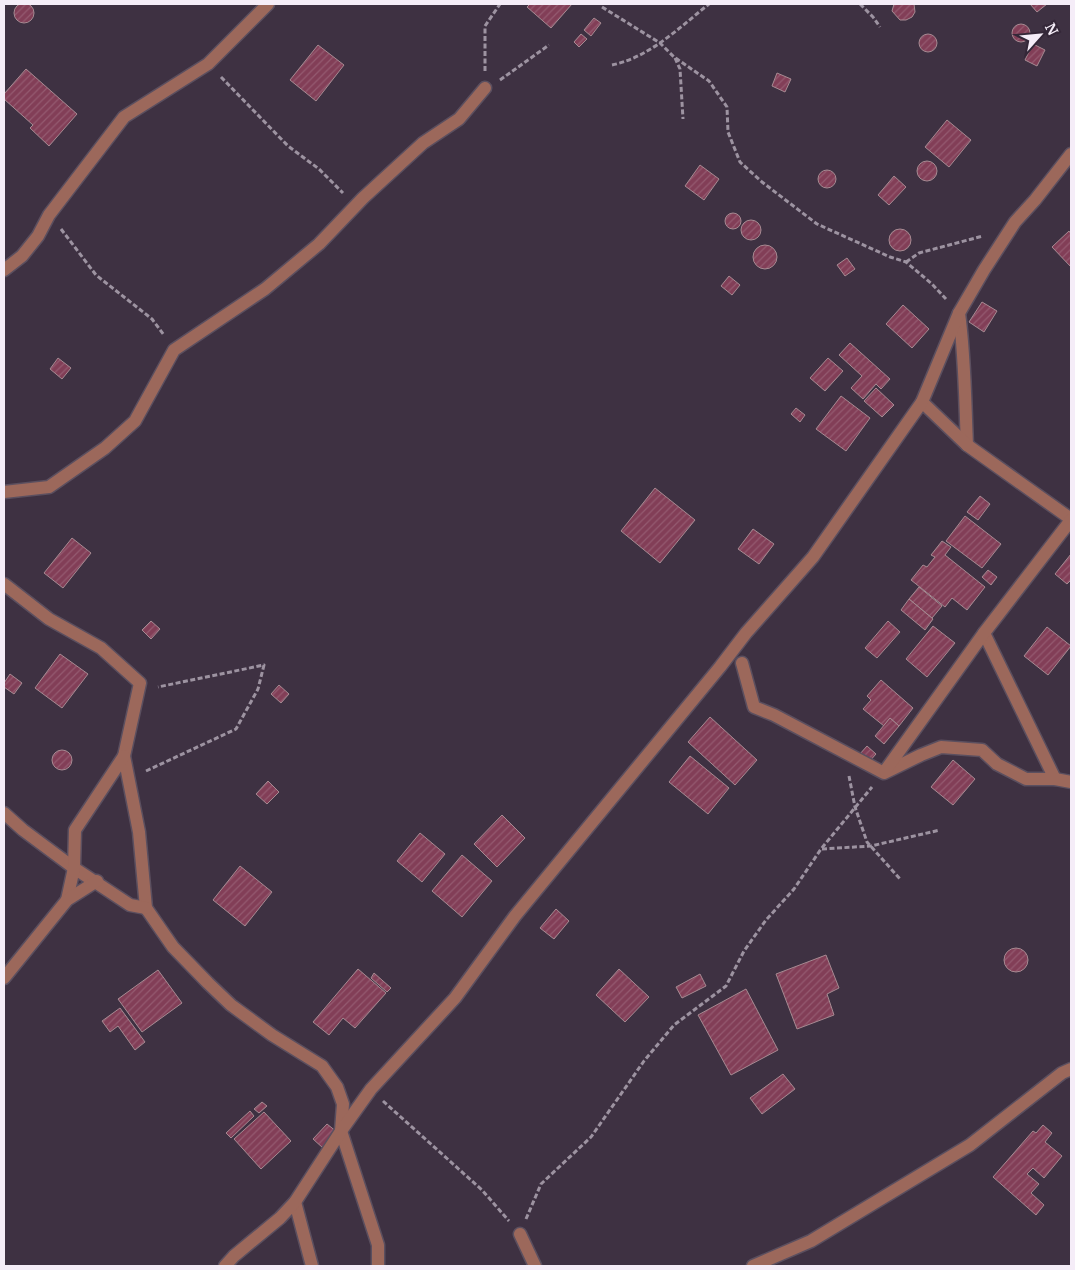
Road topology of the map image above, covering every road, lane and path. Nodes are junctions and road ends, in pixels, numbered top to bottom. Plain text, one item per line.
1 (268, 4) edge
2 (500, 4) edge
3 (709, 4) edge
4 (860, 4) edge
5 (602, 8) dead end
6 (880, 27) dead end
7 (660, 43) junction
8 (549, 45) dead end
9 (674, 57) junction
10 (208, 64) junction
11 (612, 65) dead end
12 (485, 88) junction
13 (683, 119) dead end
14 (1071, 154) edge
15 (354, 208) junction
16 (49, 215) junction
17 (1015, 222) junction
18 (906, 262) junction
19 (4, 270) edge
20 (959, 313) junction
21 (174, 350) junction
22 (922, 402) junction
23 (967, 445) junction
24 (4, 492) edge
25 (1071, 519) edge
26 (4, 584) edge
27 (984, 633) junction
28 (742, 663) dead end
29 (140, 683) junction
30 (846, 754) junction
31 (124, 756) junction
32 (884, 773) junction
33 (129, 779) junction
34 (1055, 779) junction
35 (1071, 782) edge
36 (855, 807) junction
37 (4, 813) edge
38 (940, 830) dead end
39 (871, 846) junction
40 (821, 849) junction
41 (74, 868) junction
42 (900, 879) dead end
43 (97, 881) junction
44 (67, 900) junction
45 (146, 908) junction
46 (4, 978) edge
47 (1071, 1069) edge
48 (371, 1090) junction
49 (341, 1131) junction
50 (295, 1202) junction
51 (520, 1234) junction
52 (226, 1266) edge
53 (312, 1266) edge
54 (378, 1266) edge
55 (535, 1266) edge
56 (753, 1266) edge

1 - 10 street
2 - 12 path
3 - 7 path
4 - 6 path
5 - 7 path
7 - 9 path
7 - 11 path
8 - 12 path
9 - 13 path
9 - 18 path
10 - 15 path
10 - 16 street
12 - 15 street
14 - 17 street
15 - 21 street
16 - 19 street
16 - 21 path
17 - 18 path
17 - 20 street
18 - 20 path
20 - 22 street
20 - 23 street
21 - 24 street
22 - 23 street
22 - 48 street
23 - 25 street
25 - 27 street
26 - 29 street
27 - 32 street
27 - 34 street
28 - 30 street
29 - 31 street
29 - 33 path
30 - 32 street
30 - 36 path
31 - 33 street
31 - 41 street
32 - 34 street
32 - 36 path
33 - 45 street
34 - 35 street
36 - 39 path
36 - 40 path
37 - 41 street
38 - 39 path
39 - 40 path
39 - 42 path
40 - 51 path
41 - 43 street
41 - 44 street
43 - 44 street
43 - 45 street
44 - 46 street
45 - 49 street
47 - 56 street
48 - 49 street
48 - 51 path
49 - 50 street
49 - 54 street
50 - 52 street
50 - 53 street
51 - 55 street

